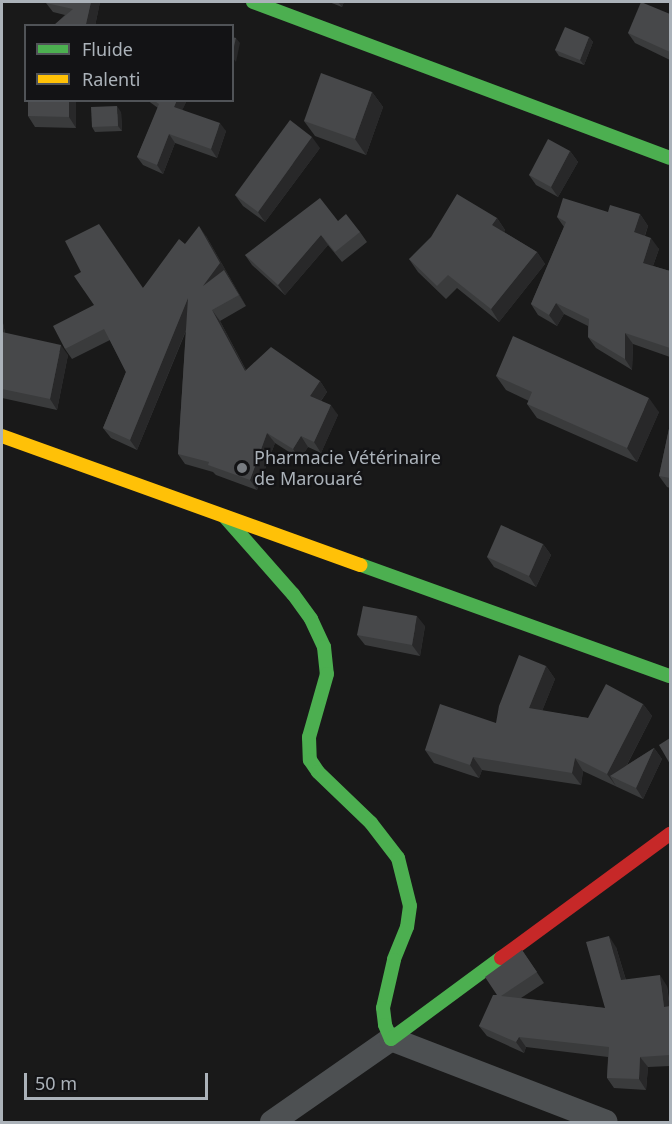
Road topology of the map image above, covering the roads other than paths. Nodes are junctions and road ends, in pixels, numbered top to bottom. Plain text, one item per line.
1 (254, 2) edge
2 (670, 158) edge
3 (2, 436) edge
4 (225, 517) junction
5 (670, 676) edge
6 (670, 834) edge
7 (391, 1040) junction
8 (272, 1122) edge
9 (606, 1122) edge

1 - 2 street
3 - 4 street
4 - 5 street
4 - 7 street
6 - 7 street
7 - 8 street
7 - 9 street

